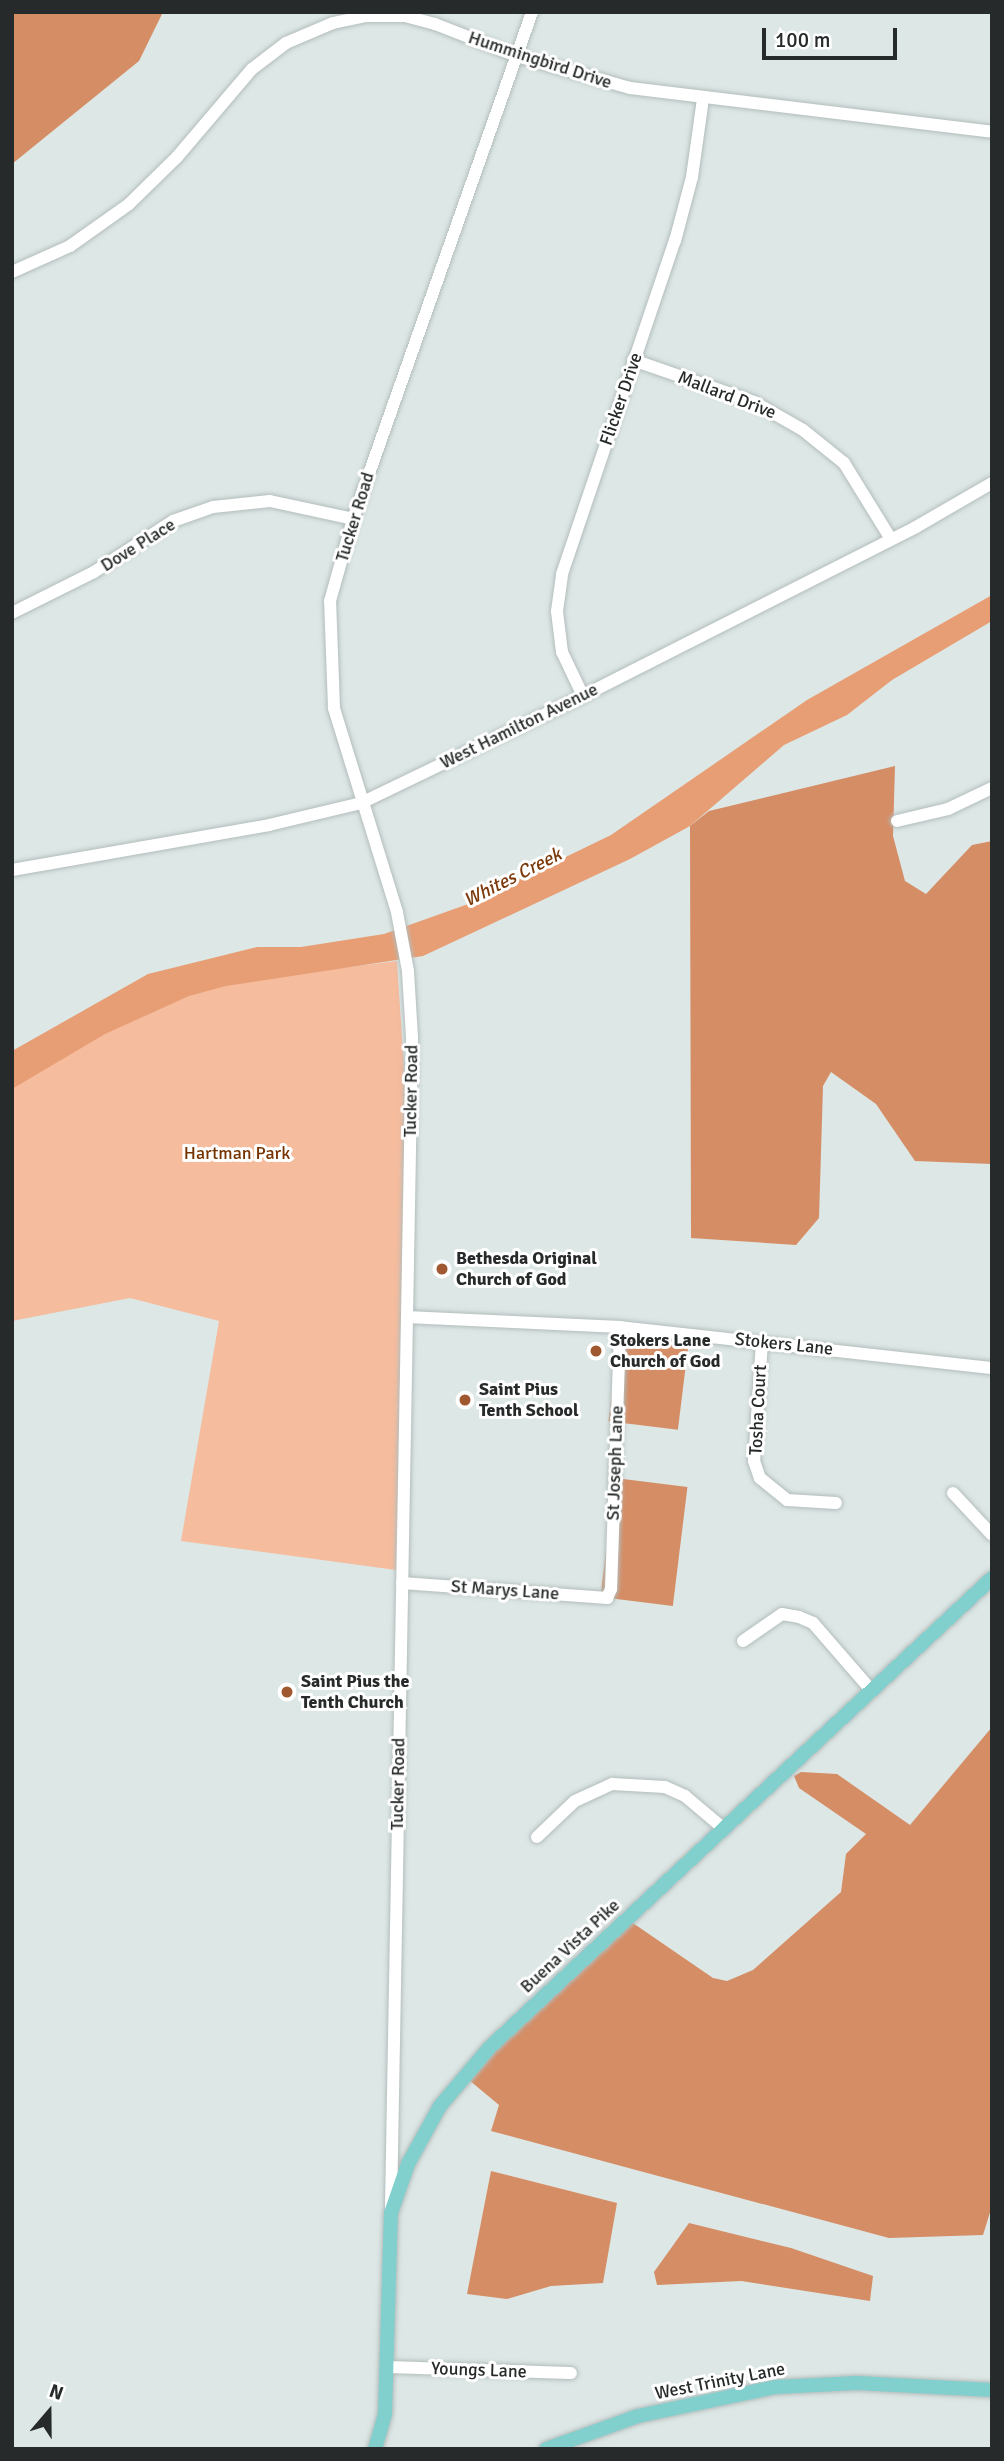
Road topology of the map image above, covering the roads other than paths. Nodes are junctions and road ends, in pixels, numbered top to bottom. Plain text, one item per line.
1 (531, 12) edge
2 (517, 56) junction
3 (703, 99) junction
4 (992, 132) edge
5 (12, 272) edge
6 (634, 360) junction
7 (992, 483) edge
8 (353, 519) junction
9 (891, 539) junction
10 (12, 613) edge
11 (583, 696) junction
12 (992, 788) edge
13 (361, 803) junction
14 (897, 821) dead end
15 (12, 870) edge
16 (407, 1317) junction
17 (620, 1327) junction
18 (762, 1342) junction
19 (992, 1368) edge
20 (953, 1493) dead end
21 (836, 1503) dead end
22 (992, 1535) edge
23 (992, 1578) edge
24 (402, 1583) junction
25 (607, 1598) joint
26 (743, 1641) dead end
27 (872, 1691) junction
28 (724, 1829) junction
29 (537, 1837) dead end
30 (391, 2213) junction
31 (387, 2367) junction
32 (570, 2373) dead end
33 (992, 2390) edge
34 (375, 2449) edge
35 (546, 2449) edge

1 - 2 street, Tucker Road
2 - 3 street, Hummingbird Drive
2 - 5 street, Hummingbird Drive
2 - 8 street, Tucker Road
3 - 4 street, Hummingbird Drive
3 - 6 street, Flicker Drive
6 - 9 street, Mallard Drive
6 - 11 street, Flicker Drive
7 - 9 street, West Hamilton Avenue
8 - 10 street, Dove Place
8 - 13 street, Tucker Road
9 - 11 street, West Hamilton Avenue
11 - 13 street, West Hamilton Avenue
12 - 14 street
13 - 15 street, West Hamilton Avenue
13 - 16 street, Tucker Road
16 - 17 street, Stokers Lane
16 - 24 street, Tucker Road
17 - 18 street, Stokers Lane
17 - 25 street, St Joseph Lane
18 - 19 street, Stokers Lane
18 - 21 street, Tosha Court
20 - 22 street
23 - 27 main road, Buena Vista Pike
24 - 25 street, St Marys Lane
24 - 30 street, Tucker Road
26 - 27 street
27 - 28 main road, Buena Vista Pike
28 - 29 street
28 - 30 main road, Buena Vista Pike
30 - 31 main road, Buena Vista Pike
31 - 32 street, Youngs Lane
31 - 34 main road, Buena Vista Pike
33 - 35 main road, West Trinity Lane

